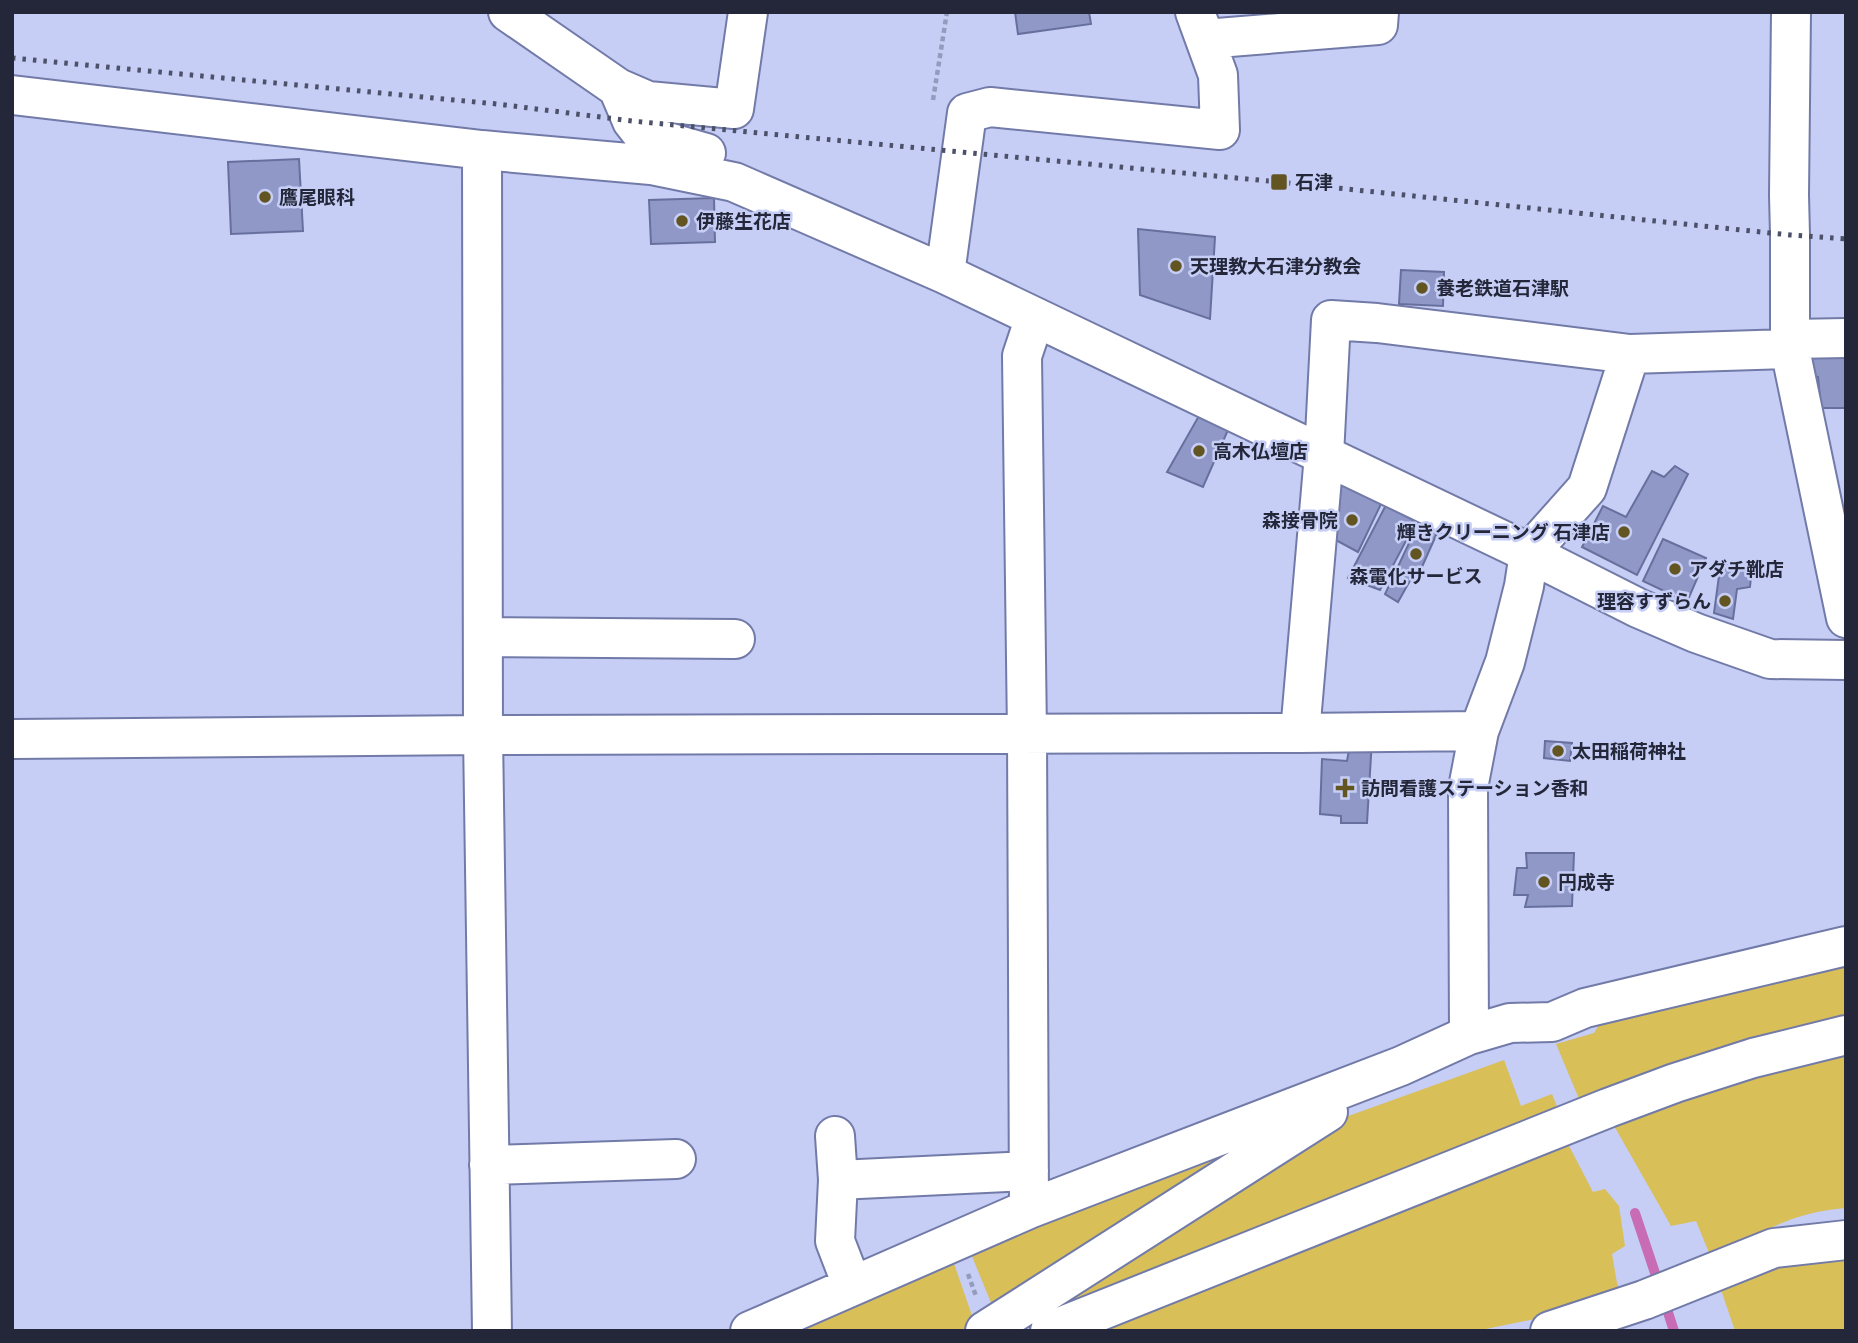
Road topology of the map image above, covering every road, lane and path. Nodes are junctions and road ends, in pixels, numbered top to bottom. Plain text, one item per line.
1 (509, 12) edge
2 (748, 12) edge
3 (1379, 12) edge
4 (1791, 12) edge
5 (1200, 26) edge
6 (618, 88) junction
7 (12, 95) edge
8 (482, 150) junction
9 (734, 182) junction
10 (945, 274) junction
11 (1035, 317) junction
12 (1846, 338) edge
13 (1790, 344) junction
14 (1630, 354) junction
15 (1324, 455) junction
16 (1529, 553) junction
17 (1846, 618) edge
18 (483, 637) junction
19 (735, 639) dead end
20 (1846, 660) edge
21 (1479, 730) junction
22 (1300, 733) junction
23 (1027, 734) junction
24 (483, 735) junction
25 (12, 739) edge
26 (1846, 946) edge
27 (1552, 1022) junction
28 (1469, 1035) junction
29 (1846, 1035) edge
30 (835, 1136) dead end
31 (676, 1159) dead end
32 (489, 1165) junction
33 (1028, 1171) junction
34 (838, 1180) junction
35 (1029, 1209) junction
36 (957, 1240) junction
37 (1846, 1240) edge
38 (852, 1285) junction
39 (986, 1330) edge
40 (492, 1331) edge
41 (750, 1331) edge
42 (1050, 1331) edge
43 (1550, 1331) edge

1 - 6 street
2 - 6 street
3 - 5 street
4 - 13 street
5 - 10 street
6 - 9 street
7 - 8 street
8 - 9 street
8 - 18 street
9 - 10 street
10 - 11 street
11 - 15 street
11 - 23 street
12 - 13 street
13 - 14 street
13 - 17 street
14 - 15 street
14 - 16 street
15 - 16 street
15 - 22 street
16 - 20 street
16 - 21 street
18 - 19 street
18 - 24 street
21 - 22 street
21 - 28 street
22 - 23 street
23 - 24 street
23 - 33 street
24 - 25 street
24 - 32 street
26 - 27 street
27 - 28 street
27 - 39 street
28 - 35 street
29 - 42 street
30 - 34 street
31 - 32 street
32 - 40 street
33 - 34 street
33 - 35 street
34 - 38 street
35 - 36 street
36 - 38 street
36 - 39 path
37 - 43 street
38 - 41 street

